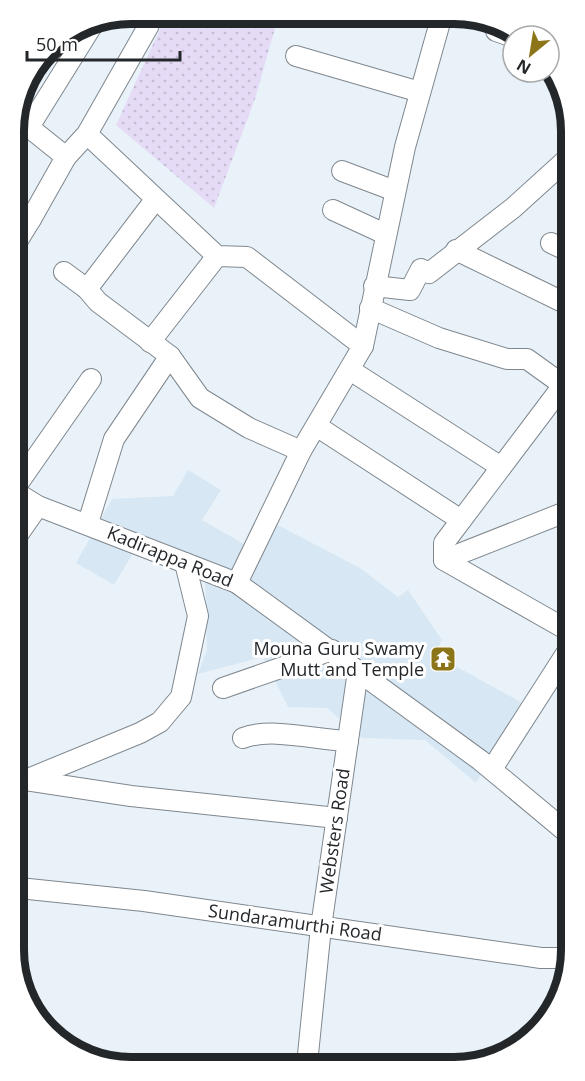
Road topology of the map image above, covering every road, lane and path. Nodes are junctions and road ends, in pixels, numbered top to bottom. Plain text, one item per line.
1 (439, 24) edge
2 (149, 25) dead end
3 (85, 35) edge
4 (296, 56) dead end
5 (420, 92) junction
6 (25, 118) edge
7 (25, 124) edge
8 (87, 135) junction
9 (66, 157) junction
10 (561, 165) edge
11 (342, 171) dead end
12 (395, 191) junction
13 (155, 200) junction
14 (333, 210) dead end
15 (24, 220) edge
16 (386, 234) junction
17 (456, 250) junction
18 (218, 256) junction
19 (64, 272) dead end
20 (374, 286) junction
21 (87, 289) junction
22 (561, 301) edge
23 (370, 308) junction
24 (150, 342) junction
25 (363, 346) junction
26 (170, 356) junction
27 (350, 370) junction
28 (91, 379) dead end
29 (561, 383) edge
30 (561, 390) edge
31 (318, 427) junction
32 (302, 452) junction
33 (501, 466) junction
34 (24, 475) edge
35 (24, 497) edge
36 (38, 506) junction
37 (561, 514) edge
38 (461, 520) junction
39 (88, 524) junction
40 (24, 527) edge
41 (444, 560) junction
42 (185, 563) junction
43 (237, 583) junction
44 (561, 626) edge
45 (332, 650) junction
46 (561, 661) edge
47 (358, 670) junction
48 (223, 688) dead end
49 (243, 738) dead end
50 (348, 741) junction
51 (492, 769) junction
52 (24, 778) edge
53 (24, 779) edge
54 (337, 818) junction
55 (561, 827) edge
56 (24, 889) edge
57 (321, 927) junction
58 (561, 958) edge
59 (308, 1057) edge

1 - 5 street
2 - 8 street
3 - 6 street
4 - 5 street
5 - 12 street
7 - 9 street
8 - 9 street
8 - 13 street
9 - 15 street
10 - 17 street
11 - 12 street
12 - 16 street
13 - 18 street
13 - 21 street
14 - 16 street
16 - 20 street
17 - 20 street
17 - 22 street
18 - 24 street
18 - 25 street
19 - 21 street
20 - 23 street
21 - 24 street
23 - 25 street
23 - 29 street
24 - 26 street
25 - 27 street
26 - 32 street
26 - 39 street
27 - 31 street
27 - 33 street
28 - 34 street
30 - 33 street
31 - 32 street
31 - 38 street
32 - 43 street
33 - 38 street
35 - 36 street, Kadirappa Road
36 - 39 street, Kadirappa Road
36 - 40 street
37 - 41 street
38 - 41 street
39 - 42 street, Kadirappa Road
41 - 44 street
42 - 43 street, Kadirappa Road
42 - 52 street
43 - 45 street, Kadirappa Road
45 - 47 street, Kadirappa Road
45 - 48 street
46 - 51 street
47 - 50 street, Websters Road
47 - 51 street, Kadirappa Road
49 - 50 street
50 - 54 street, Websters Road
51 - 55 street, Kadirappa Road
53 - 54 street
54 - 57 street, Websters Road
56 - 57 street, Sundaramurthi Road
57 - 58 street, Sundaramurthi Road
57 - 59 street, Websters Road

